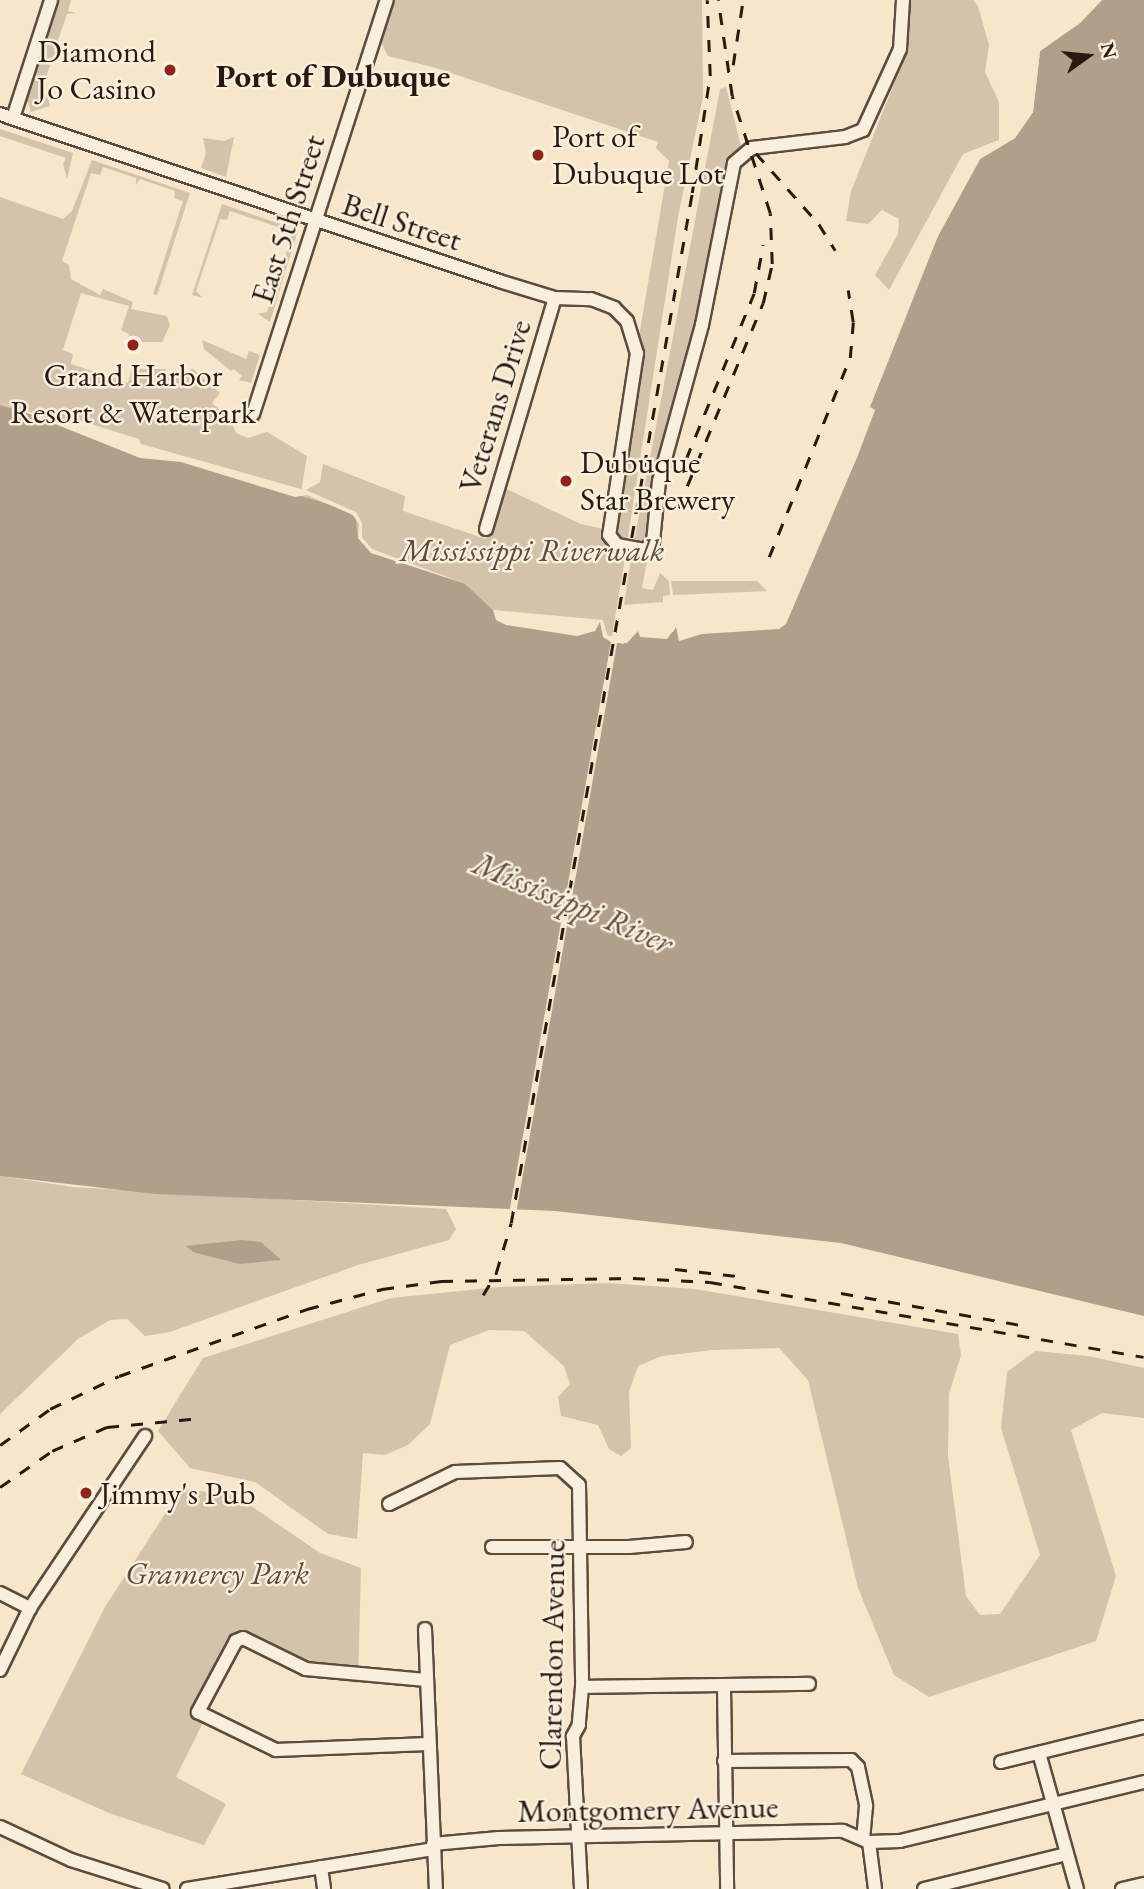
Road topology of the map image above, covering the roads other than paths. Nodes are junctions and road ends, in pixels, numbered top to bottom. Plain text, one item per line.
1 (51, 0) edge
2 (903, 0) edge
3 (382, 4) edge
4 (6, 116) edge
5 (314, 221) junction
6 (555, 298) junction
7 (253, 414) dead end
8 (486, 528) dead end
9 (145, 1436) dead end
10 (389, 1504) dead end
11 (686, 1542) dead end
12 (578, 1545) junction
13 (492, 1547) dead end
14 (0, 1592) edge
15 (30, 1608) junction
16 (425, 1629) dead end
17 (0, 1670) edge
18 (426, 1680) junction
19 (809, 1684) dead end
20 (582, 1687) junction
21 (724, 1688) junction
22 (1144, 1727) edge
23 (428, 1745) junction
24 (1039, 1753) junction
25 (724, 1761) junction
26 (1001, 1762) dead end
27 (1144, 1782) edge
28 (1051, 1803) junction
29 (0, 1827) edge
30 (725, 1833) junction
31 (579, 1837) junction
32 (866, 1840) junction
33 (433, 1847) junction
34 (1066, 1854) junction
35 (321, 1867) junction
36 (1144, 1884) edge
37 (163, 1889) edge
38 (188, 1889) edge
39 (324, 1889) edge
40 (436, 1889) edge
41 (581, 1889) edge
42 (727, 1889) edge
43 (875, 1889) edge
44 (924, 1889) edge
45 (1077, 1889) edge
46 (1122, 1889) edge

1 - 4 street
2 - 6 street, Bell Street
3 - 5 street, East 5th Street
4 - 5 street, Bell Street
5 - 6 street, Bell Street
5 - 7 street, East 5th Street
6 - 8 street, Veterans Drive
9 - 15 street
10 - 12 street, Clarendon Avenue
11 - 12 street
12 - 13 street
12 - 20 street, Clarendon Avenue
14 - 15 street
15 - 17 street
16 - 18 street
18 - 23 street
18 - 23 street
19 - 21 street
20 - 21 street
20 - 31 street, Clarendon Avenue
21 - 25 street
22 - 24 street
23 - 33 street
24 - 26 street
24 - 28 street
25 - 30 street
25 - 32 street
27 - 28 street, Montgomery Avenue
28 - 32 street, Montgomery Avenue
28 - 34 street
29 - 37 street
30 - 31 street, Montgomery Avenue
30 - 32 street, Montgomery Avenue
30 - 42 street
31 - 33 street, Montgomery Avenue
31 - 41 street, Clarendon Avenue
32 - 43 street
33 - 35 street, Montgomery Avenue
33 - 40 street
34 - 44 street
34 - 45 street
35 - 38 street, Montgomery Avenue
35 - 39 street
36 - 46 street

